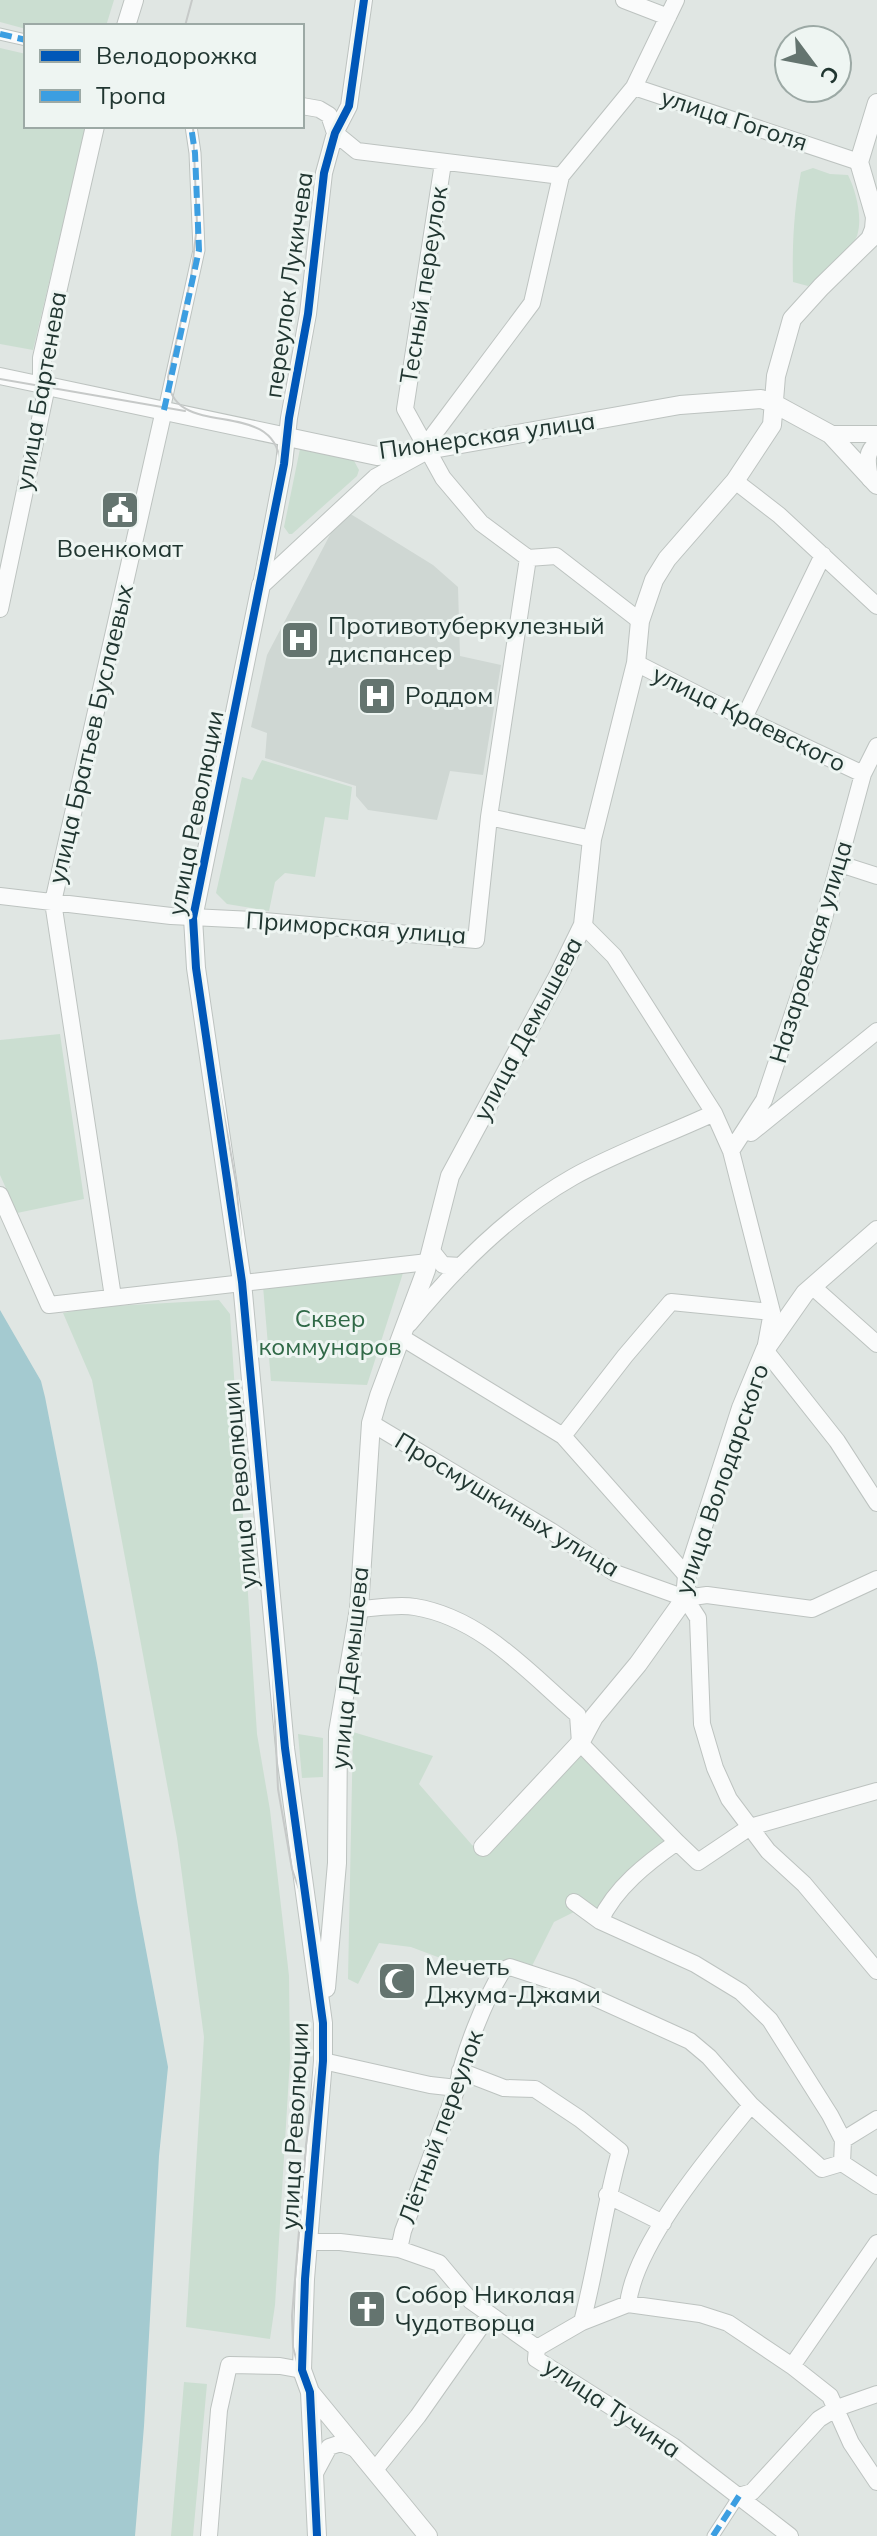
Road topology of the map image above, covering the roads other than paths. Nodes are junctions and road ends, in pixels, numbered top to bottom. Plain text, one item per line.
1 (134, 0) edge
2 (364, 0) edge
3 (624, 0) edge
4 (676, 0) edge
5 (668, 17) junction
6 (127, 24) edge
7 (0, 34) edge
8 (24, 40) edge
9 (634, 87) junction
10 (877, 103) edge
11 (304, 106) edge
12 (95, 128) edge
13 (191, 128) edge
14 (335, 133) junction
15 (859, 162) junction
16 (443, 163) junction
17 (561, 176) junction
18 (876, 216) edge
19 (0, 376) edge
20 (47, 386) junction
21 (773, 403) junction
22 (164, 410) junction
23 (830, 434) junction
24 (877, 434) edge
25 (288, 437) junction
26 (877, 443) edge
27 (427, 450) junction
28 (377, 456) junction
29 (376, 478) junction
30 (735, 481) junction
31 (874, 482) edge
32 (823, 555) junction
33 (528, 558) junction
34 (261, 585) junction
35 (877, 606) edge
36 (0, 609) edge
37 (640, 621) junction
38 (636, 663) junction
39 (744, 718) junction
40 (877, 746) edge
41 (863, 774) junction
42 (489, 817) junction
43 (592, 839) junction
44 (840, 864) junction
45 (877, 876) edge
46 (0, 896) edge
47 (53, 902) junction
48 (193, 918) junction
49 (583, 925) junction
50 (877, 1031) edge
51 (714, 1113) junction
52 (731, 1151) junction
53 (0, 1195) edge
54 (877, 1230) edge
55 (430, 1256) junction
56 (461, 1266) junction
57 (242, 1282) junction
58 (813, 1287) junction
59 (113, 1297) junction
60 (772, 1312) junction
61 (402, 1334) junction
62 (877, 1344) edge
63 (765, 1350) junction
64 (371, 1423) junction
65 (563, 1436) junction
66 (877, 1503) edge
67 (687, 1576) junction
68 (877, 1579) edge
69 (685, 1598) junction
70 (359, 1609) junction
71 (580, 1743) junction
72 (877, 1791) edge
73 (750, 1827) junction
74 (677, 1842) junction
75 (483, 1847) dead end
76 (574, 1902) dead end
77 (600, 1921) junction
78 (877, 1971) edge
79 (323, 2023) junction
80 (323, 2061) junction
81 (459, 2080) junction
82 (751, 2105) junction
83 (877, 2119) edge
84 (843, 2140) junction
85 (842, 2163) junction
86 (877, 2186) edge
87 (607, 2195) junction
88 (663, 2223) junction
89 (309, 2242) junction
90 (877, 2243) edge
91 (399, 2249) junction
92 (628, 2304) junction
93 (489, 2315) junction
94 (582, 2322) junction
95 (537, 2348) junction
96 (792, 2366) junction
97 (302, 2370) junction
98 (310, 2392) junction
99 (877, 2394) edge
100 (837, 2408) junction
101 (356, 2449) junction
102 (374, 2471) junction
103 (314, 2475) junction
104 (877, 2482) edge
105 (739, 2496) junction
106 (209, 2536) edge
107 (317, 2536) edge
108 (428, 2536) edge
109 (713, 2536) edge
110 (790, 2536) edge

1 - 6 street
2 - 14 street, переулок Лукичева
3 - 5 street
4 - 5 street, улица Гоголя
5 - 9 street, улица Гоголя
7 - 8 street
9 - 15 street, улица Гоголя
9 - 17 street
10 - 15 street
11 - 14 street
12 - 20 street, улица Бартенева
13 - 22 street
14 - 16 street
14 - 25 street, переулок Лукичева
15 - 18 street, улица Демышева
16 - 17 street
16 - 27 street, Тесный переулок
17 - 27 street
18 - 21 street, улица Демышева
19 - 20 street, Пионерская улица
20 - 22 street, Пионерская улица
20 - 36 street, улица Бартенева
21 - 23 street, Пионерская улица
21 - 27 street, Пионерская улица
21 - 30 street, улица Демышева
22 - 25 street, Пионерская улица
22 - 47 street, улица Братьев Буслаевых
23 - 24 street, Пионерская улица
23 - 31 street
25 - 28 street, Пионерская улица
25 - 34 street, улица Революции
26 - 31 street
27 - 28 street, Пионерская улица
27 - 29 street
27 - 33 street
28 - 29 street
29 - 34 street
30 - 32 street
30 - 37 street, улица Демышева
32 - 35 street
32 - 39 street
33 - 37 street
33 - 42 street, Приморская улица
34 - 48 street, улица Революции
37 - 38 street, улица Демышева
38 - 39 street, улица Краевского
38 - 43 street, улица Демышева
39 - 41 street, улица Краевского
40 - 41 street, Назаровская улица
41 - 44 street, Назаровская улица
42 - 43 street
42 - 48 street, Приморская улица
43 - 49 street, улица Демышева
44 - 45 street
44 - 52 street, Назаровская улица
46 - 47 street, Приморская улица
47 - 48 street, Приморская улица
47 - 59 street, улица Братьев Буслаевых
48 - 57 street, улица Революции
49 - 51 street
49 - 55 street, улица Демышева
50 - 52 street
51 - 52 street
51 - 56 street
52 - 60 street
53 - 59 street
54 - 58 street, улица Володарского
55 - 56 street
55 - 57 street
55 - 61 street, улица Демышева
56 - 61 street
57 - 59 street
57 - 79 street, улица Революции
58 - 62 street
58 - 63 street, улица Володарского
60 - 63 street
60 - 65 street
61 - 64 street, улица Демышева
61 - 65 street
63 - 66 street
63 - 67 street, улица Володарского
64 - 69 street, Просмушкиных улица
64 - 70 street, улица Демышева
65 - 67 street
67 - 69 street, улица Володарского
68 - 69 street
69 - 71 street, улица Володарского
69 - 73 street
70 - 71 street
70 - 79 street, улица Демышева
71 - 74 street
71 - 75 street, улица Володарского
72 - 73 street
73 - 74 street
73 - 78 street
74 - 77 street
76 - 77 street
77 - 84 street
79 - 80 street, улица Революции
80 - 81 street
80 - 89 street, улица Революции
81 - 82 street, Лётный переулок
81 - 87 street
81 - 91 street, Лётный переулок
82 - 85 street
82 - 88 street
83 - 84 street
84 - 85 street
85 - 86 street
87 - 88 street
87 - 94 street
88 - 92 street
89 - 91 street, улица Тучина
89 - 97 street, улица Революции
90 - 96 street
91 - 93 street, улица Тучина
92 - 94 street
92 - 96 street
93 - 95 street, улица Тучина
93 - 102 street
94 - 95 street
95 - 105 street, улица Тучина
96 - 100 street
97 - 98 street, улица Революции
97 - 106 street
98 - 101 street
98 - 103 street, улица Революции
99 - 100 street
100 - 104 street
100 - 105 street
101 - 102 street
101 - 103 street
102 - 108 street
103 - 107 street, улица Революции
105 - 109 street
105 - 110 street, улица Тучина

